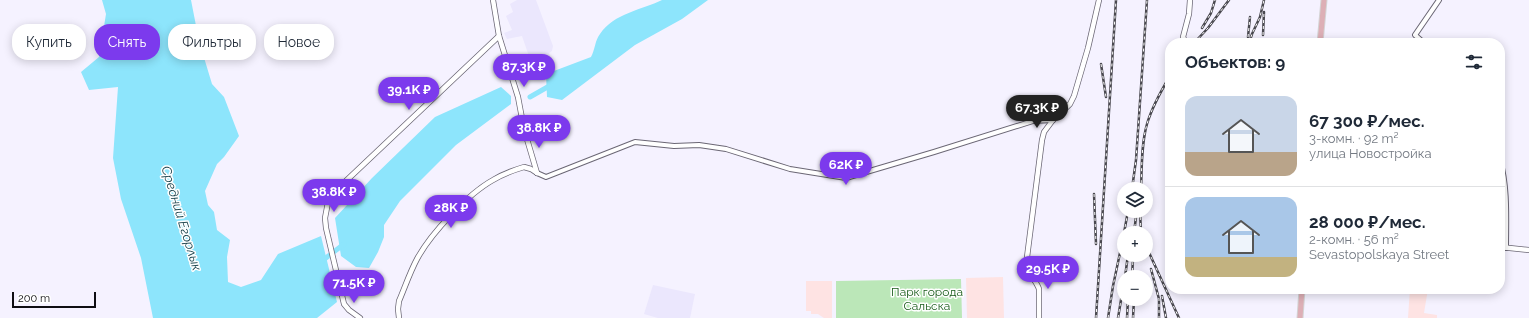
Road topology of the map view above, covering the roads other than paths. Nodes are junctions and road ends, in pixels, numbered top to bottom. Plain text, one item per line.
1 (493, 0) edge
2 (1099, 0) edge
3 (1190, 0) edge
4 (1324, 0) edge
5 (1438, 0) edge
6 (499, 36) junction
7 (1184, 38) edge
8 (1320, 38) edge
9 (1418, 38) edge
10 (1053, 120) junction
11 (537, 174) junction
12 (1505, 194) edge
13 (1505, 220) edge
14 (1505, 248) edge
15 (1529, 250) edge
16 (1302, 294) edge
17 (360, 318) edge
18 (399, 318) edge
19 (1039, 318) edge
20 (1300, 318) edge

1 - 6 main road
2 - 10 main road
3 - 7 main road
4 - 8 main road
5 - 9 street
6 - 11 main road
6 - 17 main road
10 - 11 street
10 - 19 main road
11 - 18 main road
12 - 13 street
14 - 15 main road
16 - 20 main road

